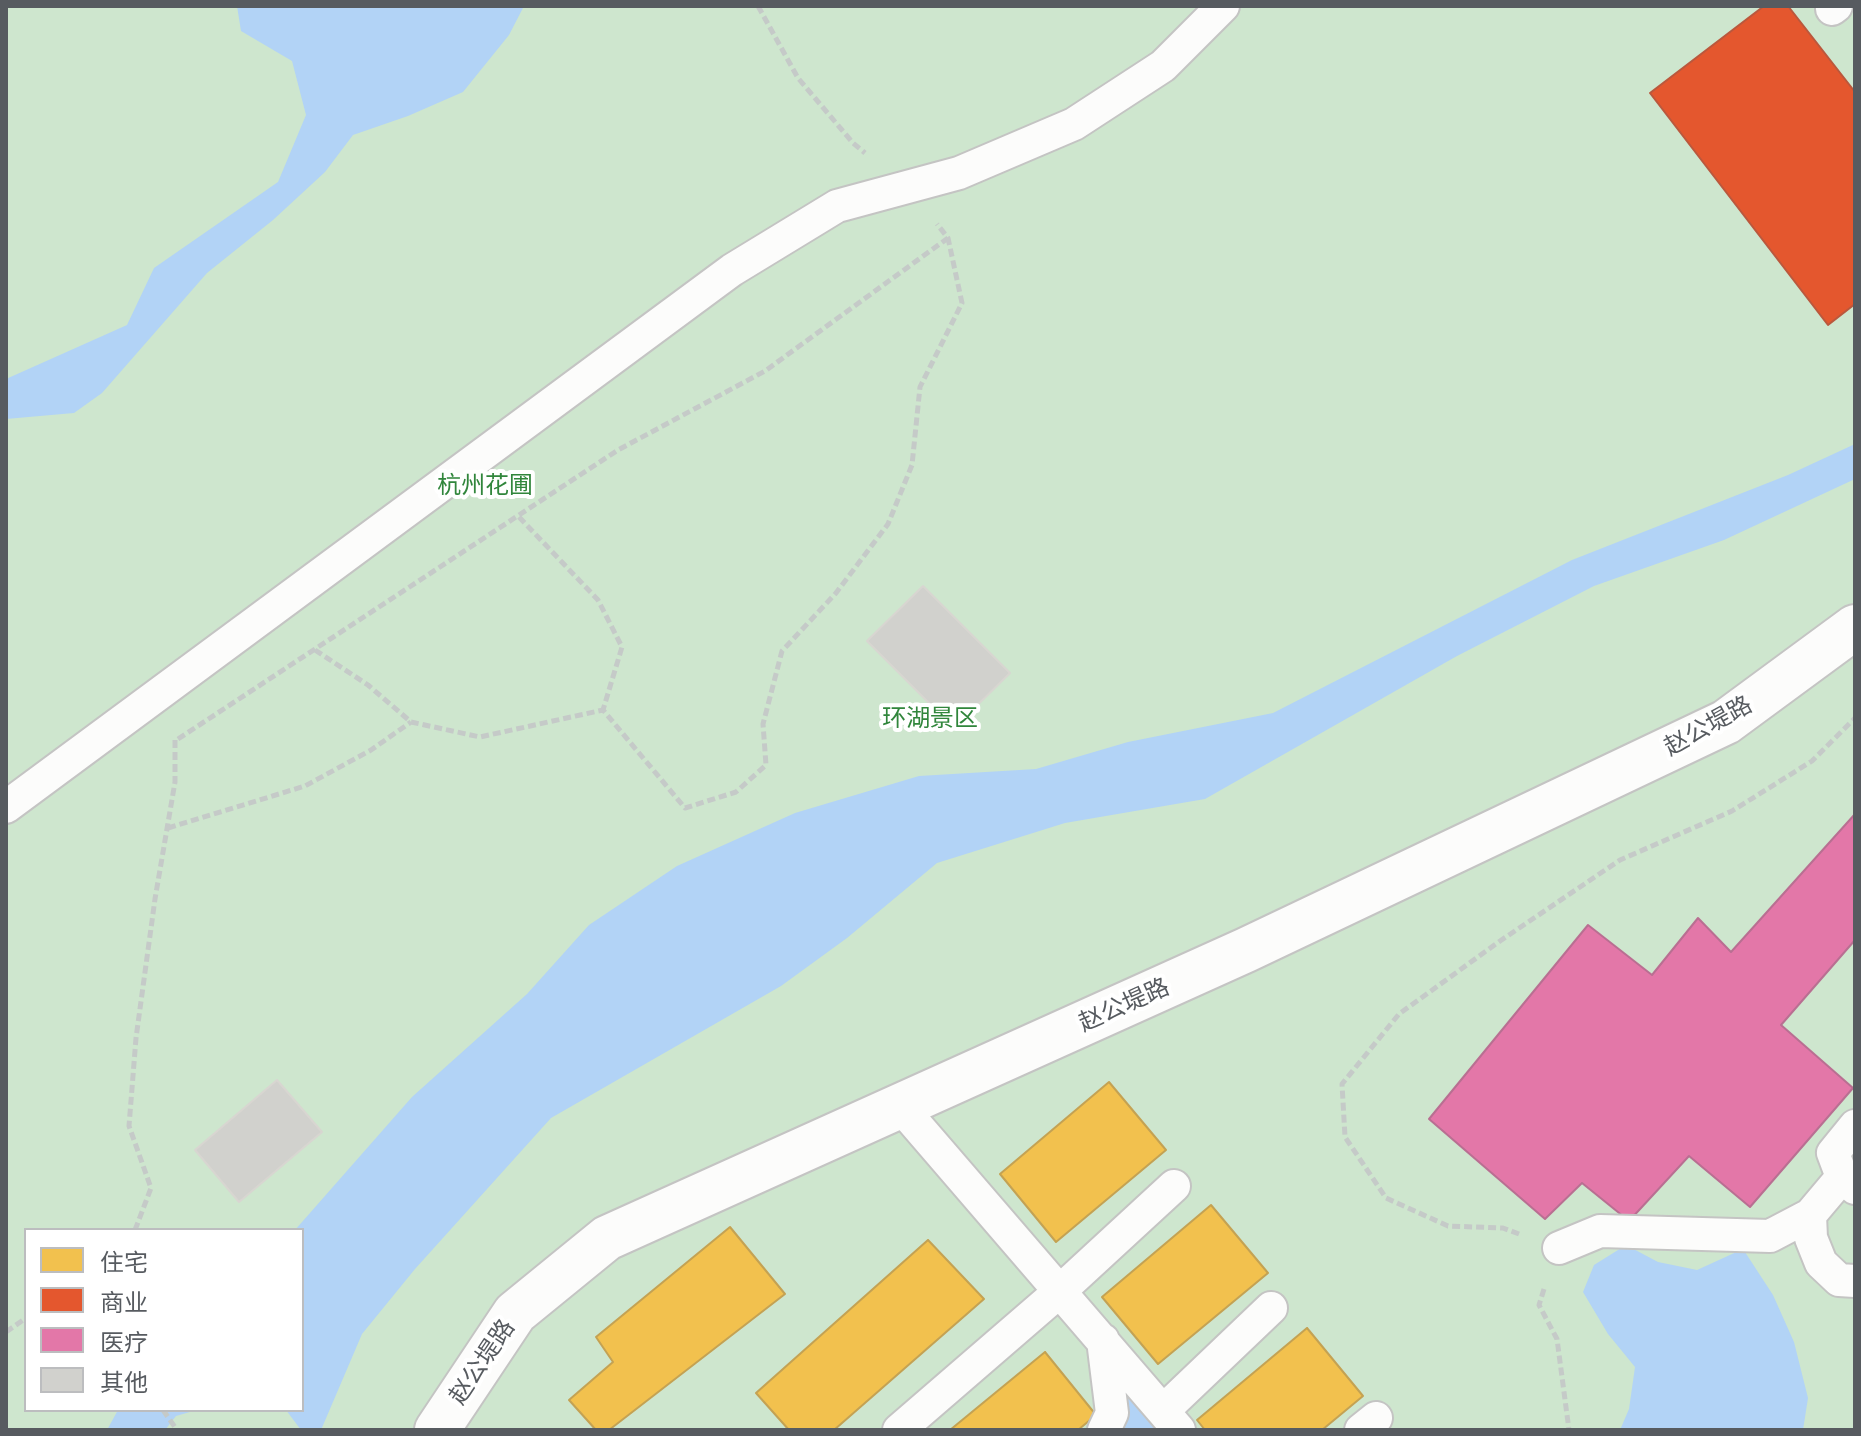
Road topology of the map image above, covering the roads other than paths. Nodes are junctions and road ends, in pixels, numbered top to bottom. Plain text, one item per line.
1 (1223, 6) edge
2 (1855, 627) edge
3 (6, 807) edge
4 (900, 1106) junction
5 (1855, 1126) edge
6 (1848, 1182) edge
7 (1174, 1186) dead end
8 (1810, 1215) junction
9 (1559, 1248) road end
10 (1855, 1281) edge
11 (1060, 1291) junction
12 (1271, 1308) dead end
13 (1103, 1340) junction
14 (1171, 1420) edge
15 (437, 1430) edge
16 (899, 1430) edge
17 (1104, 1430) edge

1 - 3 lane
2 - 4 street, 赵公堤路
4 - 11 lane
4 - 15 street, 赵公堤路
5 - 6 lane
6 - 8 lane
7 - 11 lane
8 - 9 lane
8 - 10 lane
11 - 13 lane
11 - 16 lane
12 - 14 lane
13 - 14 lane
13 - 17 lane

